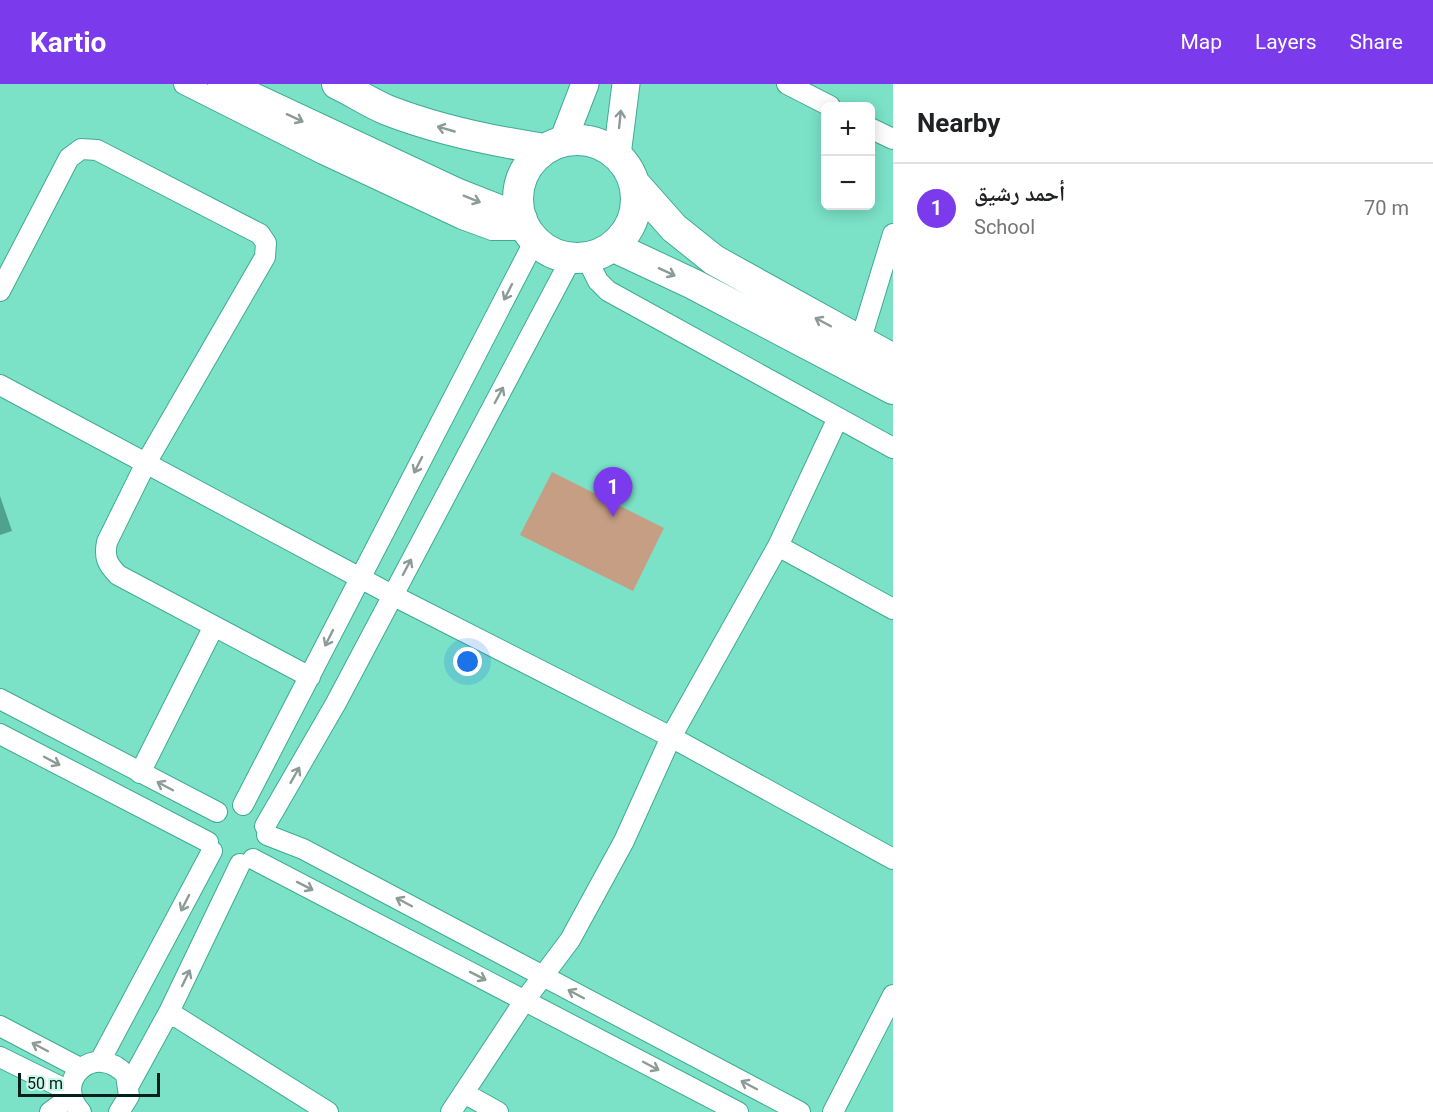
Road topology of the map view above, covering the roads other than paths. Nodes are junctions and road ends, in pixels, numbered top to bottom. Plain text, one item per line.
1 (184, 84) edge
2 (223, 84) edge
3 (337, 84) edge
4 (585, 84) edge
5 (626, 84) edge
6 (787, 84) edge
7 (822, 102) edge
8 (875, 130) edge
9 (893, 139) edge
10 (554, 145) junction
11 (617, 155) junction
12 (635, 184) junction
13 (528, 230) junction
14 (893, 234) edge
15 (614, 247) junction
16 (579, 257) junction
17 (0, 291) edge
18 (860, 342) junction
19 (893, 359) edge
20 (0, 386) edge
21 (893, 389) edge
22 (837, 420) junction
23 (893, 448) edge
24 (146, 463) junction
25 (778, 546) junction
26 (360, 578) junction
27 (392, 595) junction
28 (893, 609) edge
29 (214, 626) junction
30 (310, 677) junction
31 (0, 699) edge
32 (0, 734) edge
33 (672, 737) junction
34 (140, 773) junction
35 (243, 805) junction
36 (217, 812) junction
37 (266, 831) junction
38 (210, 847) junction
39 (893, 859) edge
40 (247, 862) junction
41 (543, 976) junction
42 (893, 995) edge
43 (525, 1000) junction
44 (169, 1012) junction
45 (0, 1026) edge
46 (0, 1056) edge
47 (100, 1061) junction
48 (80, 1068) junction
49 (464, 1094) junction
50 (125, 1098) edge
51 (75, 1100) edge
52 (50, 1112) edge
53 (142, 1112) edge
54 (328, 1112) edge
55 (451, 1112) edge
56 (498, 1112) edge
57 (738, 1112) edge
58 (800, 1112) edge
59 (833, 1112) edge

1 - 13 street
2 -> 13 main road
10 -> 3 main road
4 - 10 street
11 -> 5 street
6 - 7 street
8 - 9 street
10 - 11 main road
10 - 13 main road
11 - 12 main road
12 - 15 main road
18 -> 12 main road
13 - 16 main road
13 -> 26 street
14 - 18 street
15 - 16 main road
15 -> 21 main road
16 - 22 street
27 -> 16 street
17 - 24 street
18 - 19 main road
20 - 24 street
22 - 23 street
22 - 25 street
24 - 26 street
24 - 29 street
25 - 28 street
25 - 33 street
26 - 27 street
26 -> 30 street
27 - 33 street
37 -> 27 street
29 - 30 street
29 - 34 street
30 - 35 street
31 - 34 street
32 -> 38 street
33 - 39 street
33 - 41 street
36 -> 34 street
35 - 36 street
35 - 37 street
36 - 38 street
37 - 40 street
41 -> 37 street
38 - 40 street
38 -> 47 street
40 -> 43 street
44 -> 40 street
41 - 43 street
58 -> 41 street
42 - 59 street
43 - 49 street
43 -> 57 street
44 - 50 street
44 - 54 street
48 -> 45 street
46 - 51 street
47 - 48 street
47 - 50 street
48 - 51 street
49 - 55 street
49 - 56 street
50 - 53 street
51 - 52 street

